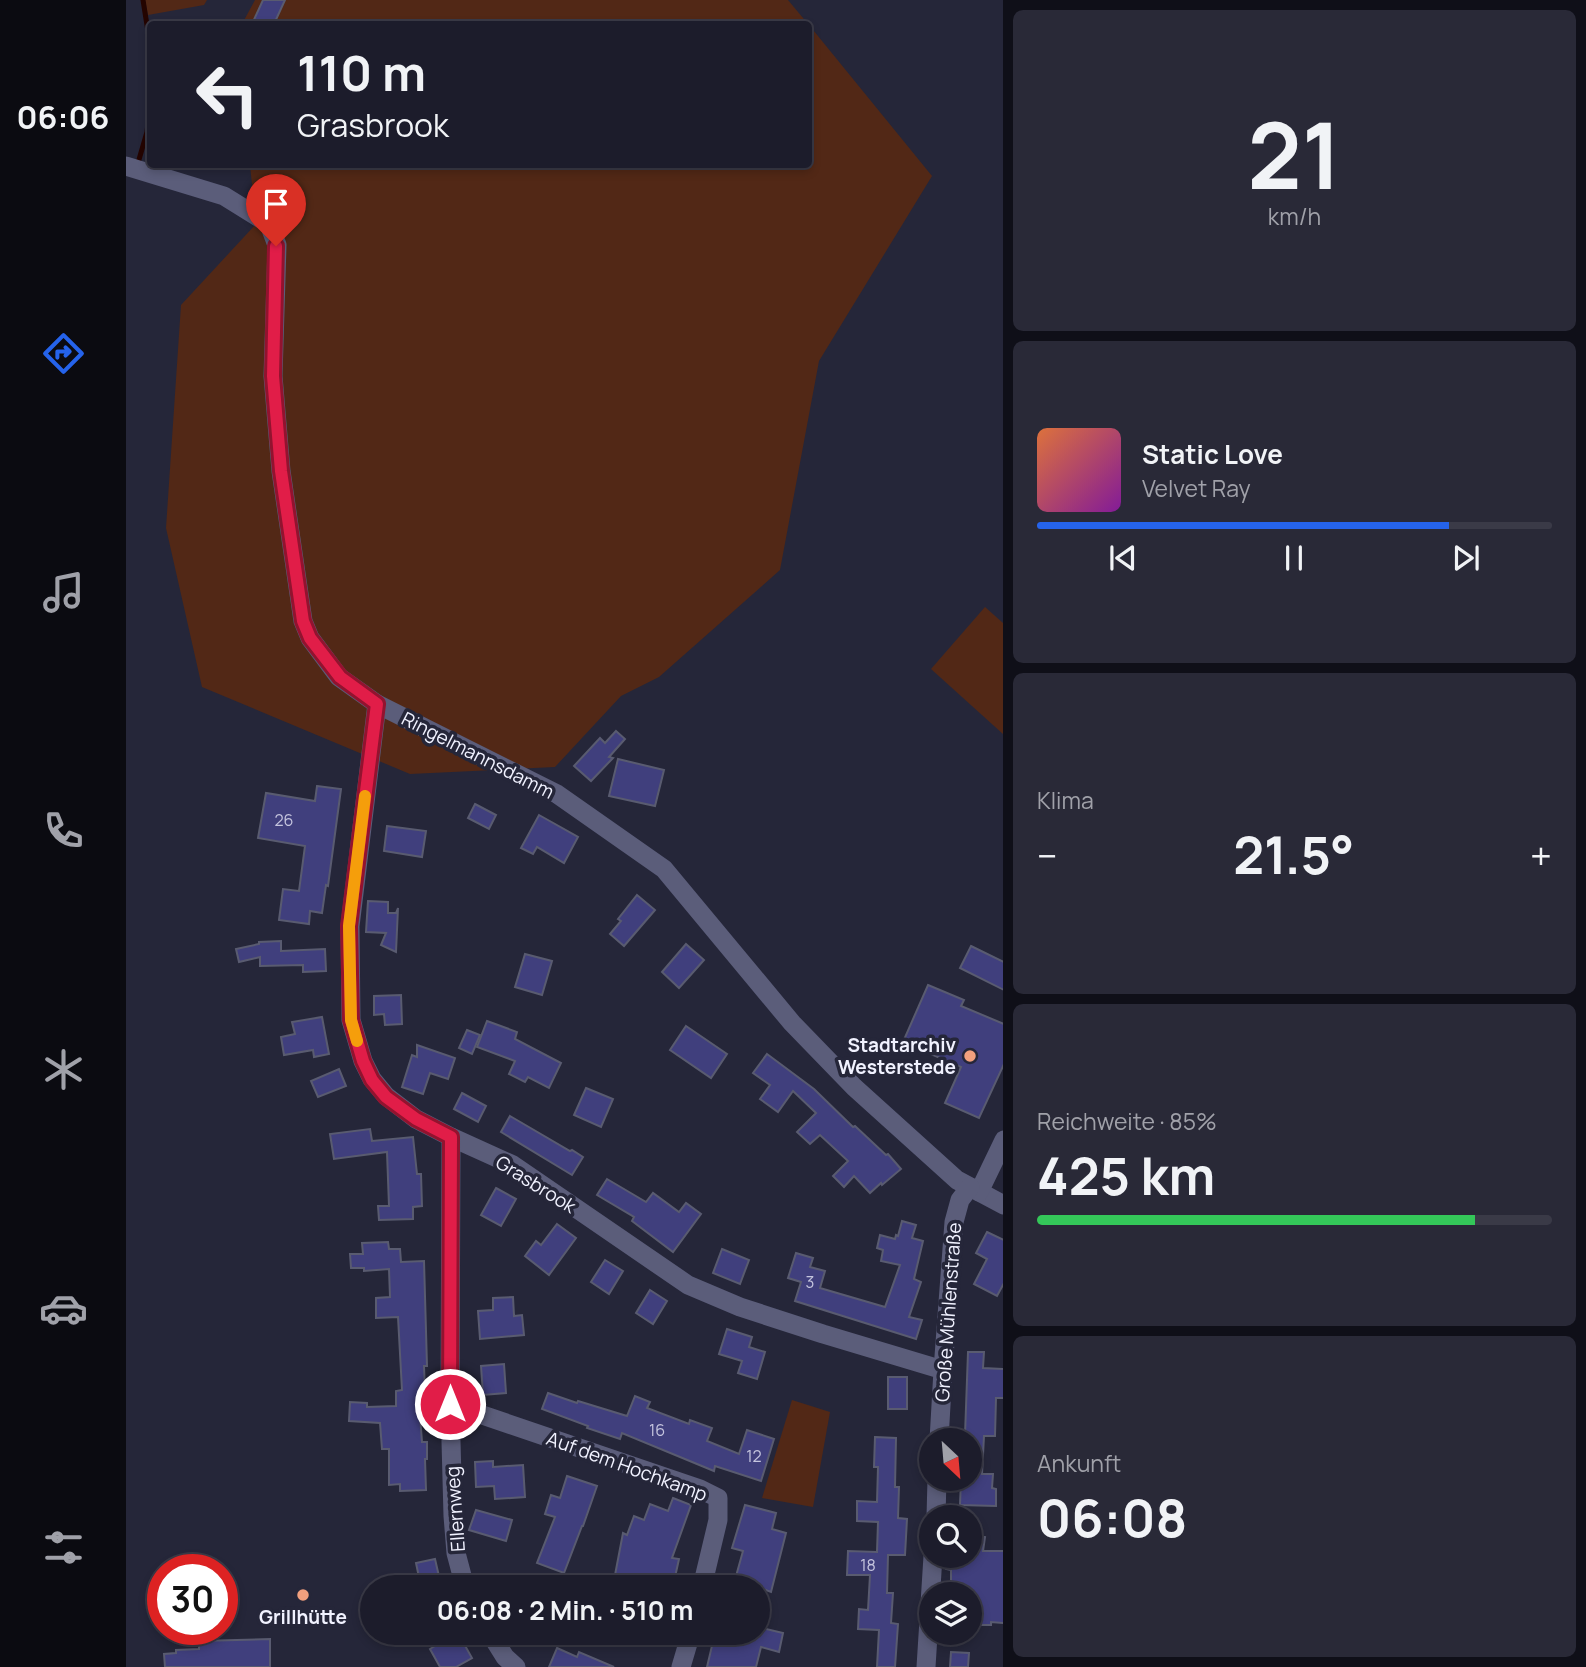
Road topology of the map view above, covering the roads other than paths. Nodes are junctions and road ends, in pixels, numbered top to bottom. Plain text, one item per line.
1 (126, 166) edge
2 (377, 704) junction
3 (451, 1137) junction
4 (1003, 1140) edge
5 (974, 1190) junction
6 (1003, 1205) edge
7 (943, 1370) junction
8 (450, 1404) junction
9 (940, 1428) edge
10 (932, 1568) edge
11 (462, 1575) edge
12 (705, 1575) edge
13 (498, 1645) edge
14 (687, 1645) edge
15 (516, 1667) edge
16 (681, 1667) edge
17 (926, 1667) edge

1 - 2 street, Ringelmannsdamm
2 - 3 street, Grasbrook
2 - 5 street, Ringelmannsdamm
3 - 7 street, Grasbrook
3 - 8 street, Ellernweg
4 - 5 street, Große Mühlenstraße
5 - 6 street, Ringelmannsdamm
5 - 7 street, Große Mühlenstraße
7 - 9 street, Große Mühlenstraße
8 - 11 street, Ellernweg
8 - 12 street, Auf dem Hochkamp
10 - 17 street
13 - 15 street
14 - 16 street

